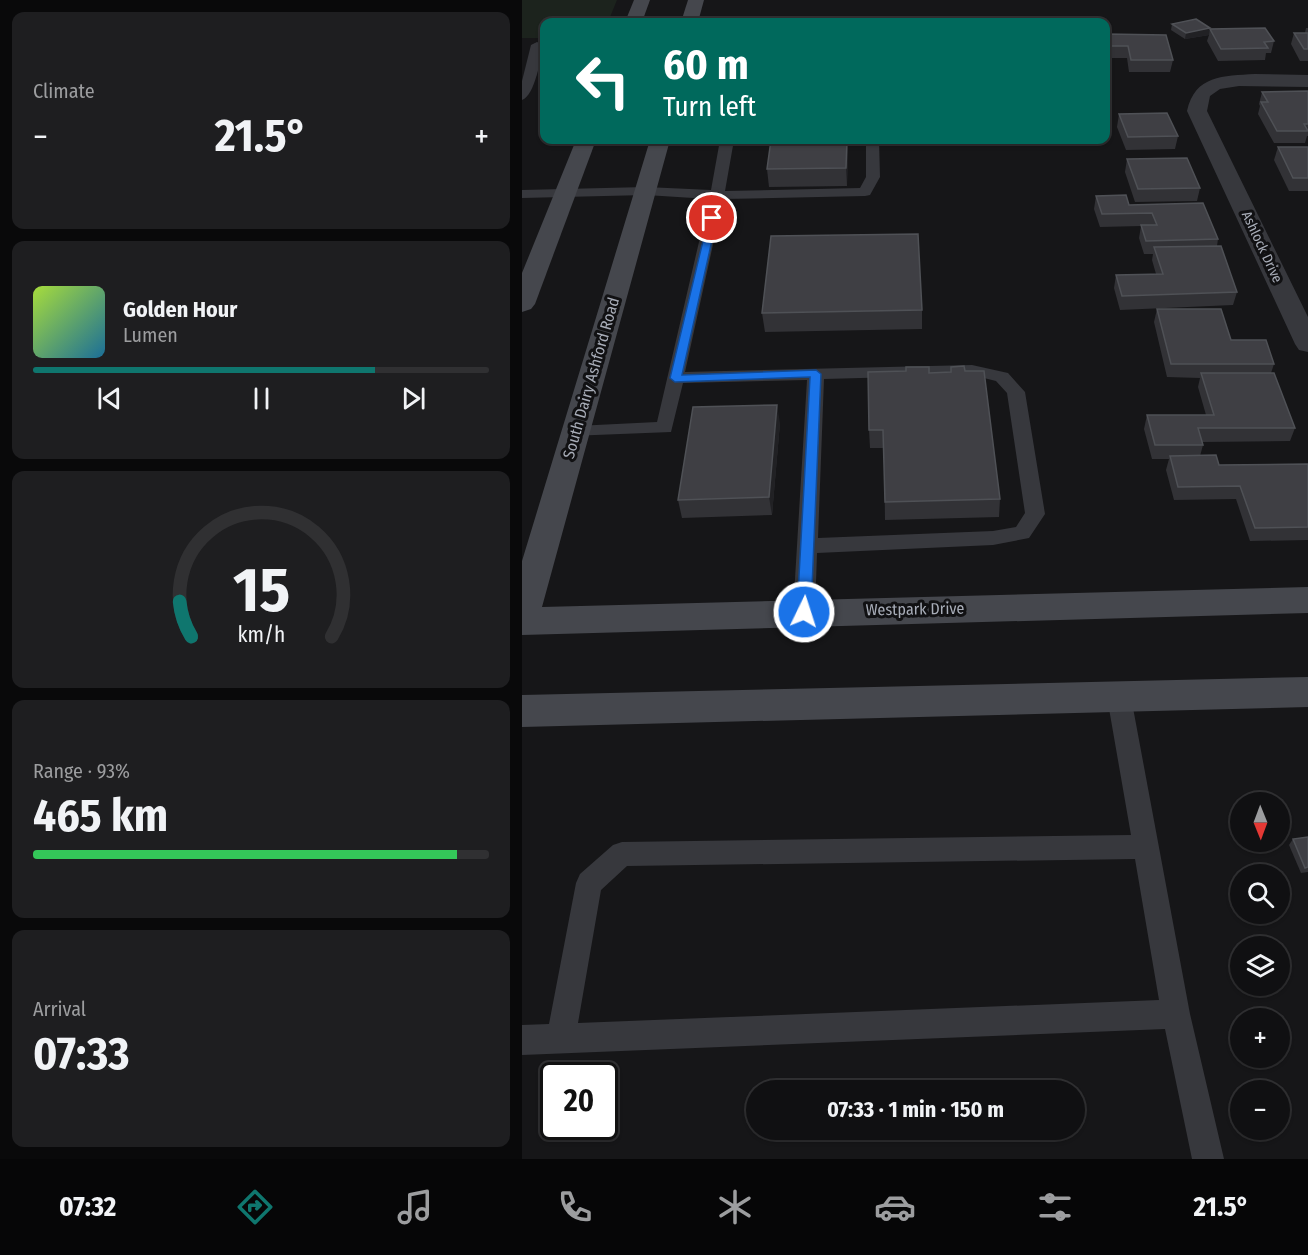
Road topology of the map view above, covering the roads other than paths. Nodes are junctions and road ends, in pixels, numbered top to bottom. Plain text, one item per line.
1 (642, 0) edge
2 (635, 18) edge
3 (522, 45) edge
4 (540, 45) edge
5 (540, 46) edge
6 (528, 64) edge
7 (1308, 81) edge
8 (522, 96) edge
9 (584, 144) edge
10 (659, 144) edge
11 (726, 144) edge
12 (872, 144) edge
13 (646, 191) junction
14 (563, 193) junction
15 (522, 194) edge
16 (717, 195) junction
17 (522, 304) edge
18 (1308, 344) edge
19 (816, 374) junction
20 (675, 378) junction
21 (576, 432) junction
22 (808, 546) junction
23 (1308, 600) edge
24 (804, 612) junction
25 (522, 619) edge
26 (1308, 692) edge
27 (1119, 697) junction
28 (522, 711) edge
29 (1145, 847) junction
30 (1176, 1014) junction
31 (561, 1037) junction
32 (522, 1040) edge
33 (1208, 1159) edge

1 - 2 main road
3 - 4 lane
5 - 6 lane
6 - 8 lane
7 - 18 street, Ashlock Drive
9 - 14 main road
10 - 13 main road, South Dairy Ashford Road
11 - 16 lane
12 - 16 lane
13 - 14 lane
13 - 16 lane
13 - 21 main road, South Dairy Ashford Road
14 - 15 lane
14 - 17 main road
16 - 20 lane
19 - 20 lane
19 - 22 lane
19 - 22 lane
20 - 21 lane
21 - 25 main road, South Dairy Ashford Road
22 - 24 lane
23 - 24 main road, Westpark Drive
24 - 25 main road, Westpark Drive
26 - 27 main road
27 - 28 main road
27 - 29 lane
29 - 30 lane
29 - 31 lane
30 - 31 lane
30 - 33 lane
31 - 32 lane

